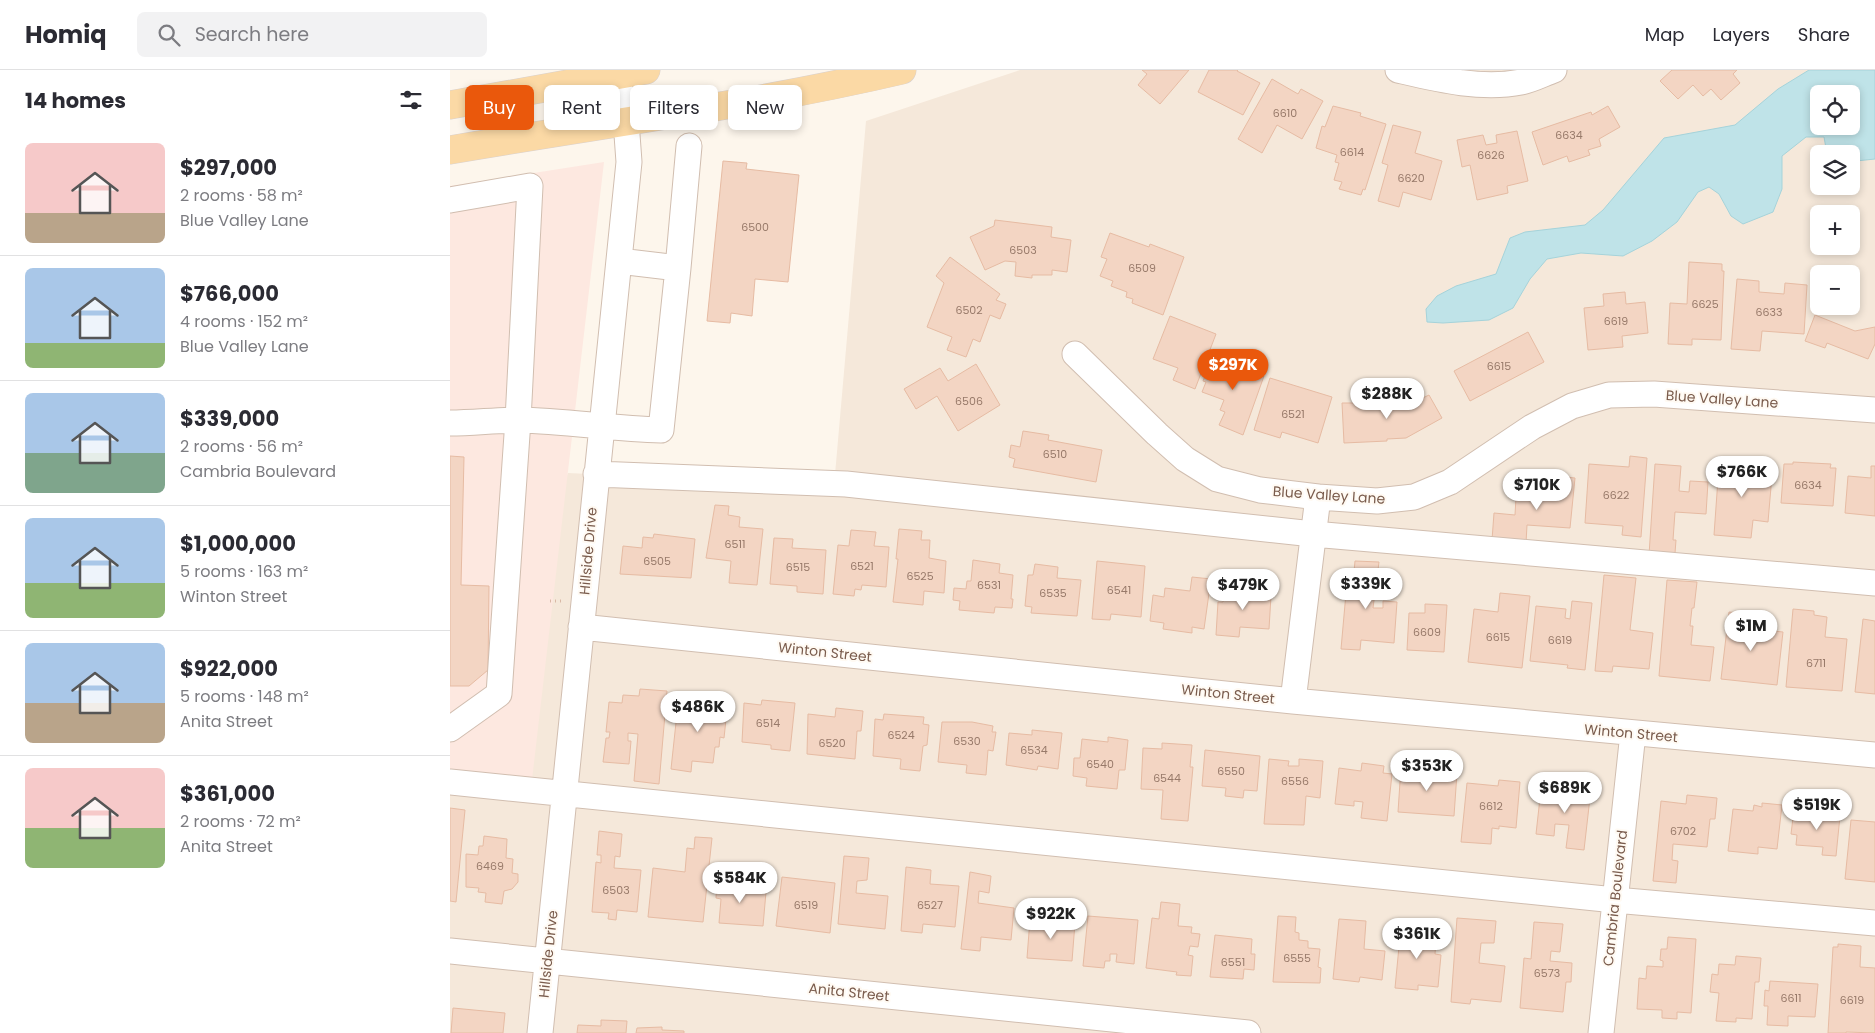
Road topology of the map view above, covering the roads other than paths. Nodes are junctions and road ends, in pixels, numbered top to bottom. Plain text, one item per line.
1 (646, 70) edge
2 (902, 70) edge
3 (1398, 70) edge
4 (1554, 70) edge
5 (617, 72) edge
6 (450, 105) edge
7 (626, 121) junction
8 (689, 146) dead end
9 (450, 150) edge
10 (450, 200) edge
11 (618, 261) junction
12 (678, 268) junction
13 (1075, 354) dead end
14 (1875, 410) edge
15 (518, 420) junction
16 (450, 423) edge
17 (601, 426) junction
18 (596, 474) junction
19 (1318, 497) junction
20 (1313, 534) junction
21 (1875, 583) edge
22 (581, 627) junction
23 (1293, 701) junction
24 (450, 730) edge
25 (1633, 733) junction
26 (1875, 755) edge
27 (450, 782) edge
28 (565, 793) junction
29 (1615, 900) junction
30 (1875, 923) edge
31 (450, 951) edge
32 (548, 960) junction
33 (540, 1033) edge
34 (1248, 1033) edge
35 (1601, 1033) edge

1 - 5 main road
2 - 7 main road
3 - 4 street
5 - 6 main road
5 - 7 street, Hillside Drive
7 - 9 main road
7 - 11 street, Hillside Drive
8 - 12 street
10 - 15 street
11 - 12 street
11 - 17 street, Hillside Drive
12 - 17 street
13 - 19 street, Blue Valley Lane
14 - 19 street, Blue Valley Lane
15 - 16 street
15 - 17 street
15 - 24 street
17 - 18 street, Hillside Drive
18 - 20 street
18 - 22 street, Hillside Drive
19 - 20 street
20 - 21 street
20 - 23 street
22 - 23 street, Winton Street
22 - 28 street, Hillside Drive
23 - 25 street, Winton Street
25 - 26 street, Winton Street
25 - 29 street, Cambria Boulevard
27 - 28 street
28 - 29 street
28 - 32 street, Hillside Drive
29 - 30 street
29 - 35 street, Cambria Boulevard
31 - 32 street, Anita Street
32 - 33 street, Hillside Drive
32 - 34 street, Anita Street

